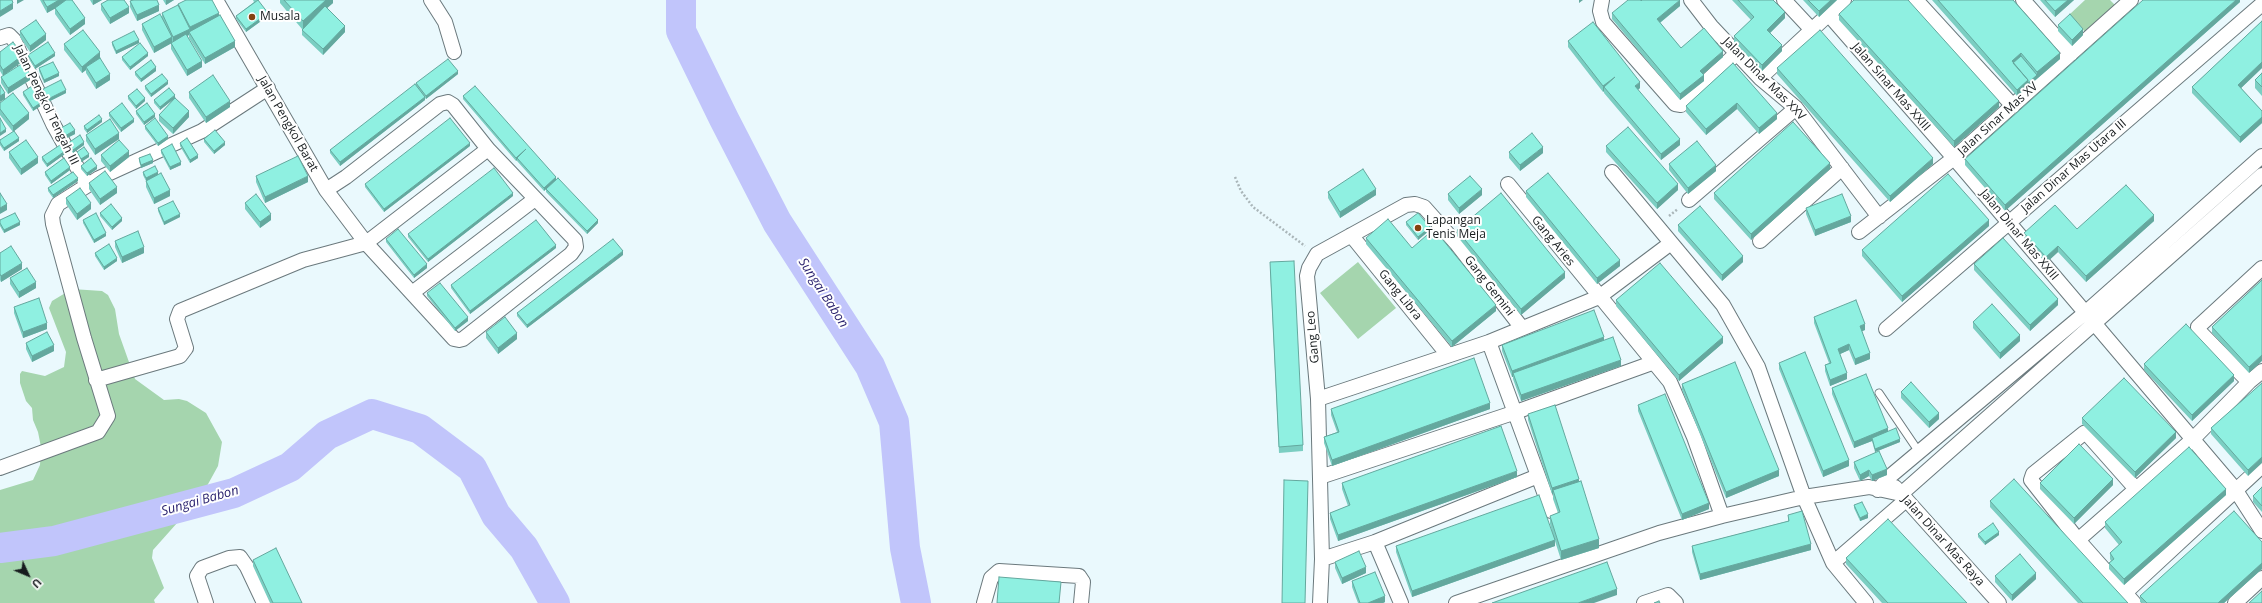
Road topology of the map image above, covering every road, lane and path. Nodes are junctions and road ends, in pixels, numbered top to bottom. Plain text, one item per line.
1 (216, 0) edge
2 (431, 0) edge
3 (1602, 0) edge
4 (1691, 0) edge
5 (1784, 0) edge
6 (1844, 0) edge
7 (1916, 0) edge
8 (2023, 0) edge
9 (2131, 0) edge
10 (2260, 0) edge
11 (2262, 3) edge
12 (1829, 15) junction
13 (1812, 30) junction
14 (0, 38) edge
15 (454, 52) dead end
16 (1737, 53) junction
17 (2071, 54) junction
18 (1760, 78) junction
19 (268, 88) junction
20 (2013, 106) junction
21 (1796, 108) junction
22 (488, 149) junction
23 (2262, 156) edge
24 (1954, 158) junction
25 (1842, 168) junction
26 (1612, 172) dead end
27 (2262, 175) edge
28 (1235, 177) dead end
29 (1508, 184) dead end
30 (87, 185) junction
31 (326, 190) junction
32 (536, 199) junction
33 (1689, 200) joint
34 (1879, 217) junction
35 (2008, 223) junction
36 (1657, 227) junction
37 (1858, 232) dead end
38 (1351, 235) junction
39 (1760, 241) dead end
40 (366, 243) junction
41 (1671, 243) junction
42 (1317, 254) junction
43 (2262, 268) edge
44 (412, 293) junction
45 (1599, 297) junction
46 (2085, 313) junction
47 (2094, 324) junction
48 (1522, 328) junction
49 (1886, 329) dead end
50 (1488, 342) junction
51 (1448, 355) junction
52 (1652, 363) junction
53 (2262, 371) edge
54 (96, 380) junction
55 (2249, 382) junction
56 (1879, 393) dead end
57 (1318, 399) junction
58 (1513, 413) junction
59 (2192, 440) junction
60 (1919, 452) junction
61 (2262, 466) edge
62 (0, 468) edge
63 (1538, 476) junction
64 (1320, 477) junction
65 (1888, 478) junction
66 (2136, 489) junction
67 (2235, 489) junction
68 (1878, 490) junction
69 (1903, 497) junction
70 (1804, 498) junction
71 (1551, 511) dead end
72 (1722, 516) junction
73 (2262, 531) edge
74 (2078, 540) junction
75 (1375, 542) junction
76 (1322, 559) junction
77 (1833, 563) junction
78 (2262, 578) edge
79 (2130, 598) edge
80 (206, 603) edge
81 (264, 603) edge
82 (984, 603) edge
83 (1081, 603) edge
84 (1320, 603) edge
85 (1401, 603) edge
86 (1456, 603) edge
87 (1644, 603) edge
88 (1676, 603) edge
89 (1866, 603) edge
90 (1999, 603) edge
91 (2235, 603) edge

1 - 19 street, Jalan Pengkol Barat
2 - 15 street
3 - 16 street
4 - 16 street, Jalan Dinar Mas XXV
5 - 13 street
6 - 12 street
7 - 20 street
8 - 17 street
9 - 17 street, Jalan Sinar Mas XV
10 - 11 street
11 - 35 street, Jalan Dinar Mas Utara III
12 - 13 street
12 - 24 street, Jalan Sinar Mas XXIII
13 - 18 street
14 - 30 street, Jalan Pengkol Tengah III
16 - 18 street, Jalan Dinar Mas XXV
17 - 20 street, Jalan Sinar Mas XV
18 - 21 street, Jalan Dinar Mas XXV
19 - 30 street
19 - 31 street, Jalan Pengkol Barat
20 - 24 street, Jalan Sinar Mas XV
21 - 25 street, Jalan Dinar Mas XXV
21 - 33 street
22 - 31 street
22 - 32 street
22 - 40 street
23 - 46 street
24 - 34 street, Jalan Sinar Mas XV
24 - 35 street, Jalan Dinar Mas XXIII
25 - 34 street, Jalan Dinar Mas XXV
25 - 39 street
26 - 36 street
27 - 47 street
28 - 42 path
29 - 45 street, Gang Aries
30 - 54 street
31 - 40 street, Jalan Pengkol Barat
32 - 44 street
32 - 44 street, Jalan Pengkol Barat
33 - 36 path
34 - 37 street, Jalan Sinar Mas XV
35 - 46 street, Jalan Dinar Mas XXIII
35 - 49 street, Jalan Dinar Mas Utara III
36 - 41 street
38 - 42 street
38 - 48 street, Gang Gemini
38 - 51 street, Gang Libra
40 - 44 street, Jalan Pengkol Barat
40 - 54 street
41 - 45 street
41 - 70 street
42 - 57 street, Gang Leo
43 - 55 street
45 - 48 street
45 - 52 street, Gang Aries
46 - 47 street, Jalan Dinar Mas XXIII
46 - 60 street
47 - 59 street, Jalan Dinar Mas XXIII
47 - 69 street
48 - 50 street
50 - 51 street
50 - 58 street
51 - 57 street
52 - 58 street
52 - 72 street, Gang Aries
53 - 55 street
54 - 62 street
55 - 59 street
56 - 60 lane
57 - 64 street, Gang Leo
58 - 63 street
58 - 64 street
59 - 66 street
59 - 67 street, Jalan Dinar Mas XXIII
60 - 65 street
61 - 67 street
63 - 71 street
63 - 75 street
64 - 76 street, Gang Leo
65 - 68 street
65 - 69 street, Jalan Dinar Mas Raya
66 - 74 street
66 - 74 street
67 - 73 street, Jalan Dinar Mas XXIII
67 - 79 street
68 - 69 street
68 - 70 street
69 - 77 street
69 - 90 street, Jalan Dinar Mas Raya
70 - 72 street
70 - 77 street
72 - 86 street
74 - 79 street
75 - 76 street
75 - 85 street
76 - 84 street, Gang Leo
77 - 89 street
78 - 91 street
80 - 81 street
82 - 83 street
87 - 88 street

